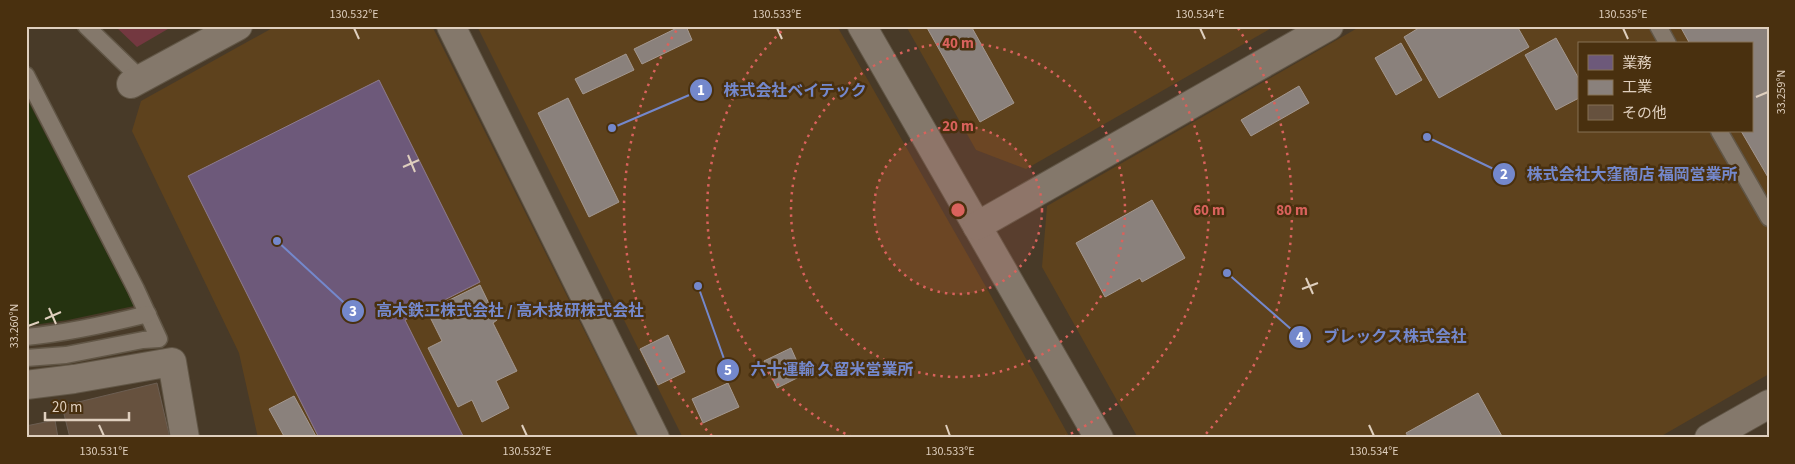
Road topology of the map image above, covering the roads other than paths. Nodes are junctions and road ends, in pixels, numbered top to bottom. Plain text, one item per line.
1 (86, 26) edge
2 (238, 26) edge
3 (452, 26) edge
4 (862, 26) edge
5 (1328, 26) edge
6 (1658, 26) edge
7 (1667, 42) edge
8 (26, 75) edge
9 (136, 82) joint
10 (1720, 132) edge
11 (1769, 218) edge
12 (977, 226) junction
13 (148, 314) junction
14 (26, 337) edge
15 (26, 358) edge
16 (26, 385) edge
17 (1769, 404) edge
18 (185, 438) edge
19 (655, 438) edge
20 (1099, 438) edge
21 (1709, 438) edge

1 - 9 lane
2 - 9 street
3 - 19 street
4 - 12 street
5 - 12 street
6 - 7 lane
8 - 13 lane
10 - 11 lane
12 - 20 street
13 - 14 lane
13 - 15 lane
16 - 18 street
17 - 21 street

